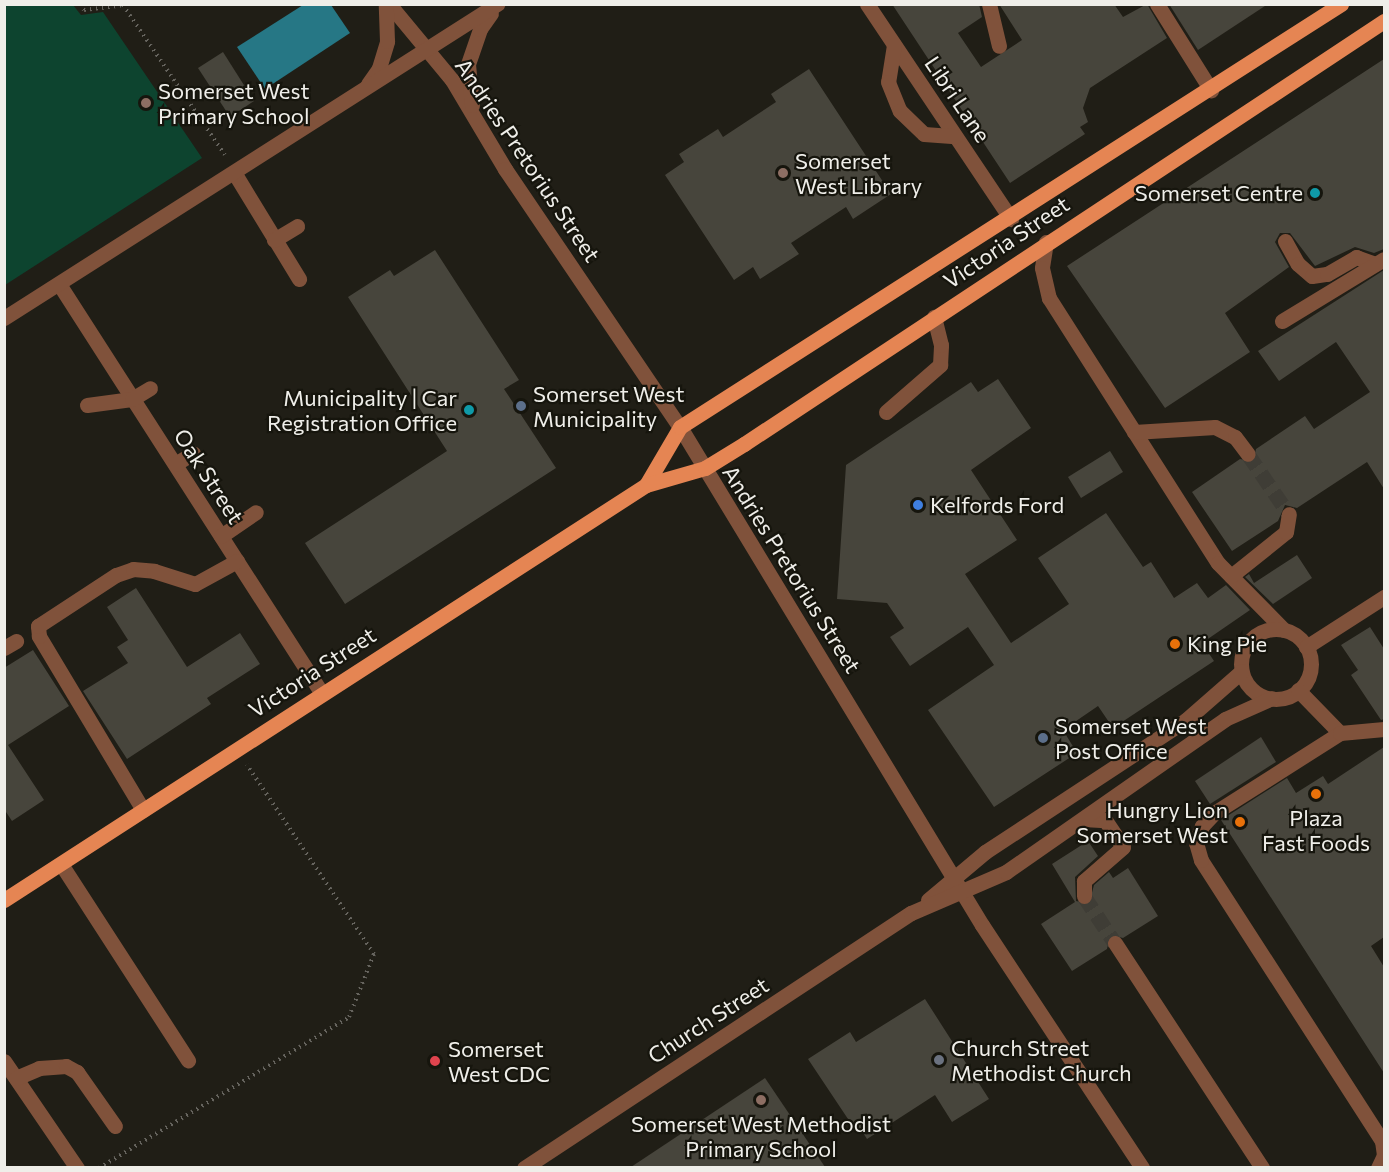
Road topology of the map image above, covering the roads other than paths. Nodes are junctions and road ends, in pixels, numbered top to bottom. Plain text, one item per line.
1 (387, 4) edge
2 (499, 4) edge
3 (867, 4) edge
4 (989, 4) edge
5 (1156, 4) edge
6 (1341, 4) edge
7 (1384, 21) edge
8 (894, 45) junction
9 (999, 46) dead end
10 (426, 50) junction
11 (1210, 90) junction
12 (362, 91) junction
13 (477, 118) junction
14 (955, 136) junction
15 (236, 173) junction
16 (1011, 219) junction
17 (297, 226) dead end
18 (274, 240) junction
19 (1285, 241) dead end
20 (1046, 242) junction
21 (1380, 262) edge
22 (299, 279) dead end
23 (59, 284) junction
24 (934, 317) junction
25 (4, 318) edge
26 (1281, 321) dead end
27 (150, 388) dead end
28 (132, 399) junction
29 (87, 405) dead end
30 (886, 412) dead end
31 (680, 427) junction
32 (1134, 432) junction
33 (193, 453) dead end
34 (1248, 454) tunnel mouth
35 (175, 465) junction
36 (705, 468) junction
37 (646, 485) junction
38 (256, 512) dead end
39 (1288, 514) dead end
40 (221, 536) junction
41 (237, 561) junction
42 (1231, 576) junction
43 (1384, 597) edge
44 (1284, 630) junction
45 (1306, 647) junction
46 (1242, 671) junction
47 (1298, 690) junction
48 (321, 692) junction
49 (1272, 698) junction
50 (1384, 729) edge
51 (1340, 733) junction
52 (143, 810) junction
53 (1083, 819) junction
54 (61, 864) junction
55 (958, 884) junction
56 (1084, 896) dead end
57 (4, 900) edge
58 (1116, 943) tunnel mouth
59 (188, 1060) dead end
60 (4, 1061) edge
61 (16, 1078) junction
62 (115, 1126) dead end
63 (76, 1167) edge
64 (524, 1167) edge
65 (1142, 1167) edge
66 (1262, 1167) edge
67 (1378, 1167) edge

1 - 10 street, Andries Pretorius Street
1 - 12 street
2 - 10 street
2 - 13 street
3 - 8 street, Libri Lane
4 - 9 street
5 - 11 street
6 - 11 main road, Victoria Street
7 - 20 main road, Victoria Street
8 - 14 street, Libri Lane
8 - 14 street
10 - 12 street
10 - 13 street, Andries Pretorius Street
11 - 16 main road, Victoria Street
12 - 15 street
13 - 31 street, Andries Pretorius Street
14 - 16 street, Libri Lane
15 - 18 street
15 - 23 street
16 - 31 main road, Victoria Street
17 - 18 street
18 - 22 street
19 - 21 street
20 - 24 main road, Victoria Street
20 - 32 street
21 - 26 street
23 - 25 street
23 - 28 street, Oak Street
24 - 30 street
24 - 36 main road, Victoria Street
27 - 28 street
28 - 29 street
28 - 35 street, Oak Street
31 - 36 street, Andries Pretorius Street
31 - 37 main road, Victoria Street
32 - 34 street
32 - 42 street
33 - 35 street
35 - 40 street, Oak Street
36 - 37 main road, Victoria Street
36 - 55 street, Andries Pretorius Street
37 - 48 main road, Victoria Street
38 - 40 street
39 - 42 street
40 - 41 street, Oak Street
41 - 48 street, Oak Street
41 - 52 street
42 - 44 street
43 - 45 street
44 - 45 street
44 - 46 street
45 - 47 street
46 - 49 street
46 - 55 street, Church Street
47 - 49 street, Church Street
47 - 51 street
48 - 52 main road, Victoria Street
49 - 53 street, Church Street
50 - 51 street
51 - 67 street
52 - 54 main road, Victoria Street
53 - 55 street, Church Street
53 - 56 street
54 - 57 main road, Victoria Street
54 - 59 street
55 - 64 street, Church Street
55 - 65 street, Andries Pretorius Street
58 - 66 street
60 - 61 street
61 - 62 street
61 - 63 street

